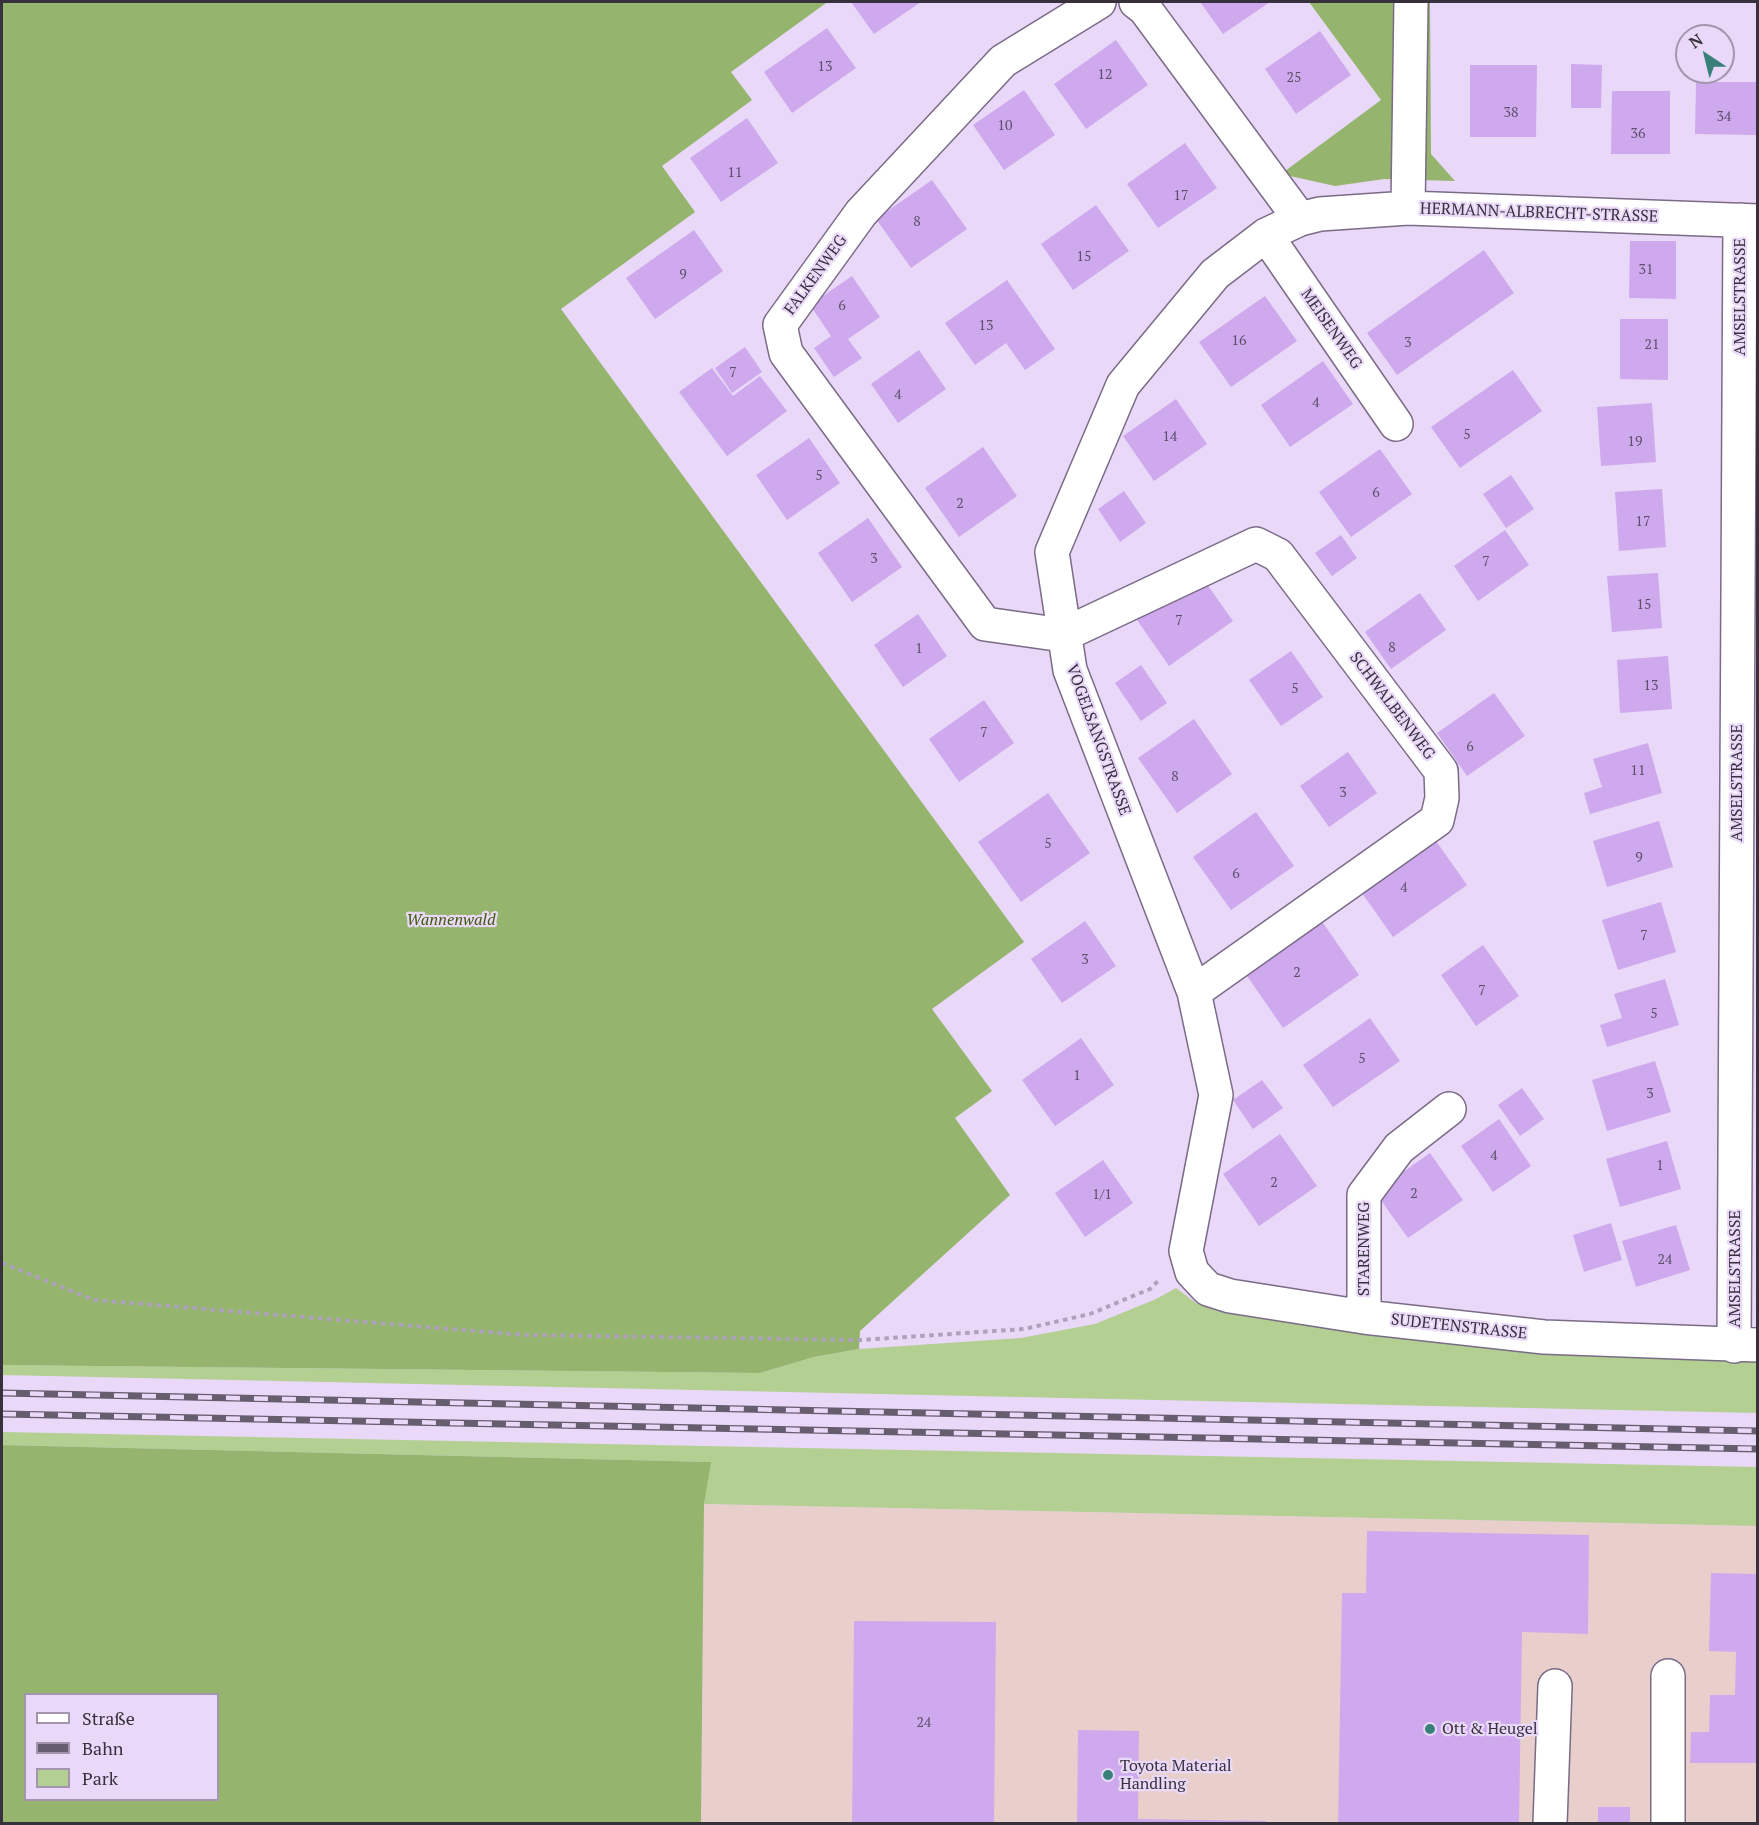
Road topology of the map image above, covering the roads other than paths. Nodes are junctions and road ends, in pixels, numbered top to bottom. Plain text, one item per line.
1 (1099, 2) edge
2 (1136, 2) edge
3 (1411, 2) edge
4 (1408, 208) junction
5 (1310, 216) junction
6 (1749, 221) edge
7 (1266, 235) junction
8 (1396, 424) dead end
9 (1063, 635) junction
10 (1194, 992) junction
11 (1449, 1109) dead end
12 (1186, 1251) joint
13 (1364, 1317) junction
14 (1746, 1345) edge
15 (1668, 1676) dead end
16 (1555, 1686) dead end
17 (1550, 1824) edge
18 (1668, 1824) edge

1 - 9 street, FALKENWEG
2 - 5 street
3 - 4 street
4 - 5 street, HERMANN-ALBRECHT-STRASSE
4 - 6 street, HERMANN-ALBRECHT-STRASSE
5 - 7 street, VOGELSANGSTRASSE
6 - 14 street, AMSELSTRASSE
7 - 8 street, MEISENWEG
7 - 9 street, VOGELSANGSTRASSE
9 - 10 street, VOGELSANGSTRASSE
9 - 10 street, SCHWALBENWEG
10 - 12 street, VOGELSANGSTRASSE
11 - 13 street, STARENWEG
12 - 13 street, SUDETENSTRASSE
13 - 14 street, SUDETENSTRASSE
15 - 18 street
16 - 17 street

